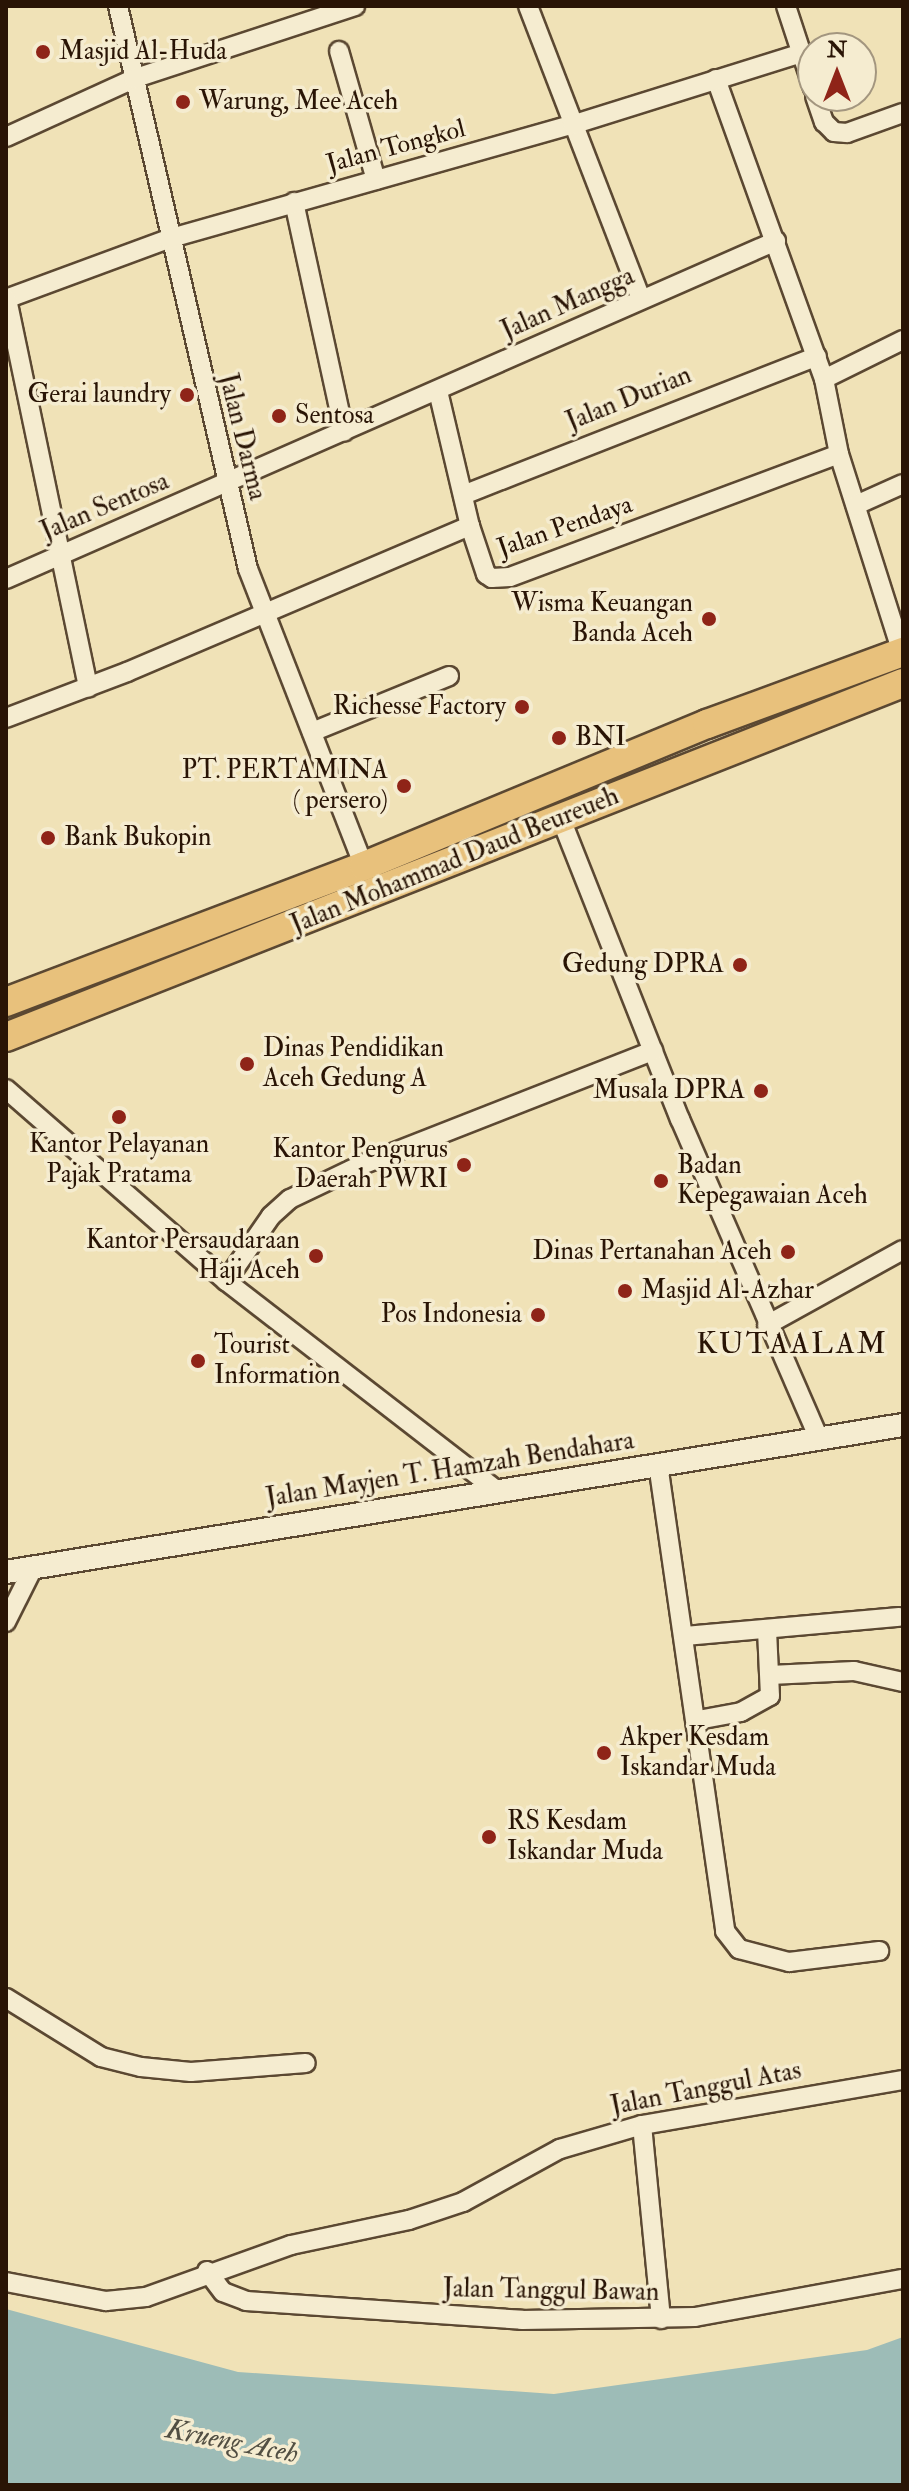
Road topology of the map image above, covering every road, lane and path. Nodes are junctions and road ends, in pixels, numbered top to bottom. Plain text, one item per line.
1 (118, 6) edge
2 (354, 6) edge
3 (528, 6) edge
4 (786, 6) edge
5 (797, 38) edge
6 (339, 51) dead end
7 (797, 55) edge
8 (133, 79) junction
9 (716, 79) junction
10 (821, 112) edge
11 (903, 113) edge
12 (572, 125) junction
13 (6, 137) edge
14 (376, 180) junction
15 (294, 202) junction
16 (168, 239) junction
17 (776, 241) junction
18 (6, 299) edge
19 (641, 299) junction
20 (903, 340) edge
21 (817, 356) junction
22 (824, 379) junction
23 (438, 391) junction
24 (344, 432) junction
25 (839, 454) junction
26 (225, 484) junction
27 (903, 484) edge
28 (463, 495) junction
29 (856, 505) junction
30 (470, 526) junction
31 (64, 553) junction
32 (6, 579) edge
33 (263, 612) junction
34 (902, 653) edge
35 (449, 676) dead end
36 (903, 683) edge
37 (88, 688) junction
38 (6, 718) edge
39 (312, 732) junction
40 (561, 819) junction
41 (364, 866) junction
42 (6, 1002) edge
43 (6, 1037) edge
44 (653, 1051) junction
45 (6, 1089) edge
46 (903, 1250) edge
47 (226, 1281) junction
48 (767, 1325) junction
49 (903, 1425) edge
50 (819, 1438) junction
51 (658, 1464) junction
52 (496, 1490) junction
53 (33, 1568) junction
54 (6, 1572) edge
55 (899, 1617) dead end
56 (6, 1622) edge
57 (767, 1631) junction
58 (685, 1636) junction
59 (770, 1675) junction
60 (903, 1682) edge
61 (698, 1720) junction
62 (879, 1951) dead end
63 (6, 1998) edge
64 (306, 2063) dead end
65 (903, 2080) edge
66 (642, 2125) junction
67 (207, 2271) junction
68 (903, 2279) edge
69 (6, 2282) edge
70 (661, 2319) junction

1 - 8 street, Jalan Darma
2 - 8 street
3 - 12 street
4 - 5 street
6 - 14 street
7 - 9 street, Jalan Tongkol
8 - 13 street
8 - 16 street, Jalan Darma
9 - 12 street, Jalan Tongkol
9 - 17 street
10 - 11 street
12 - 14 street, Jalan Tongkol
12 - 19 street
14 - 15 street, Jalan Tongkol
15 - 16 street, Jalan Tongkol
15 - 24 street
16 - 18 street, Jalan Tongkol
16 - 26 street, Jalan Darma
17 - 19 street, Jalan Mangga
17 - 21 street
18 - 31 street
19 - 23 street, Jalan Mangga
20 - 22 street
21 - 22 street
21 - 28 street, Jalan Durian
22 - 25 street
23 - 24 street, Jalan Mangga
23 - 28 street, Jalan Pendaya
24 - 26 street, Jalan Mangga
25 - 29 street
25 - 30 street, Jalan Pendaya
26 - 31 street, Jalan Sentosa
26 - 33 street, Jalan Darma
27 - 29 street
28 - 30 street, Jalan Pendaya
29 - 34 street
30 - 33 street
31 - 32 street, Jalan Sentosa
31 - 37 street
33 - 37 street
33 - 39 street, Jalan Darma
34 - 41 highway, Jalan Mohammad Daud Beureueh
35 - 39 street
36 - 40 highway, Jalan Mohammad Daud Beureueh
37 - 38 street
39 - 41 street, Jalan Darma
40 - 43 highway, Jalan Mohammad Daud Beureueh
40 - 44 street
41 - 42 highway, Jalan Mohammad Daud Beureueh
44 - 47 street
44 - 48 street
45 - 47 street
46 - 48 street
47 - 52 street
48 - 50 street
49 - 50 street, Jalan Mayjen T. Hamzah Bendahara
50 - 51 street, Jalan Mayjen T. Hamzah Bendahara
51 - 52 street, Jalan Mayjen T. Hamzah Bendahara
51 - 58 street
52 - 53 street, Jalan Mayjen T. Hamzah Bendahara
53 - 54 street, Jalan Mayjen T. Hamzah Bendahara
53 - 56 street
55 - 57 street
57 - 58 street
57 - 59 street
58 - 61 street
59 - 60 street
59 - 61 street
61 - 62 street
63 - 64 street
65 - 66 street, Jalan Tanggul Atas
66 - 67 street, Jalan Tanggul Atas
66 - 70 street
67 - 69 street, Jalan Tanggul Atas
67 - 70 street, Jalan Tanggul Bawan
68 - 70 street, Jalan Tanggul Bawan

